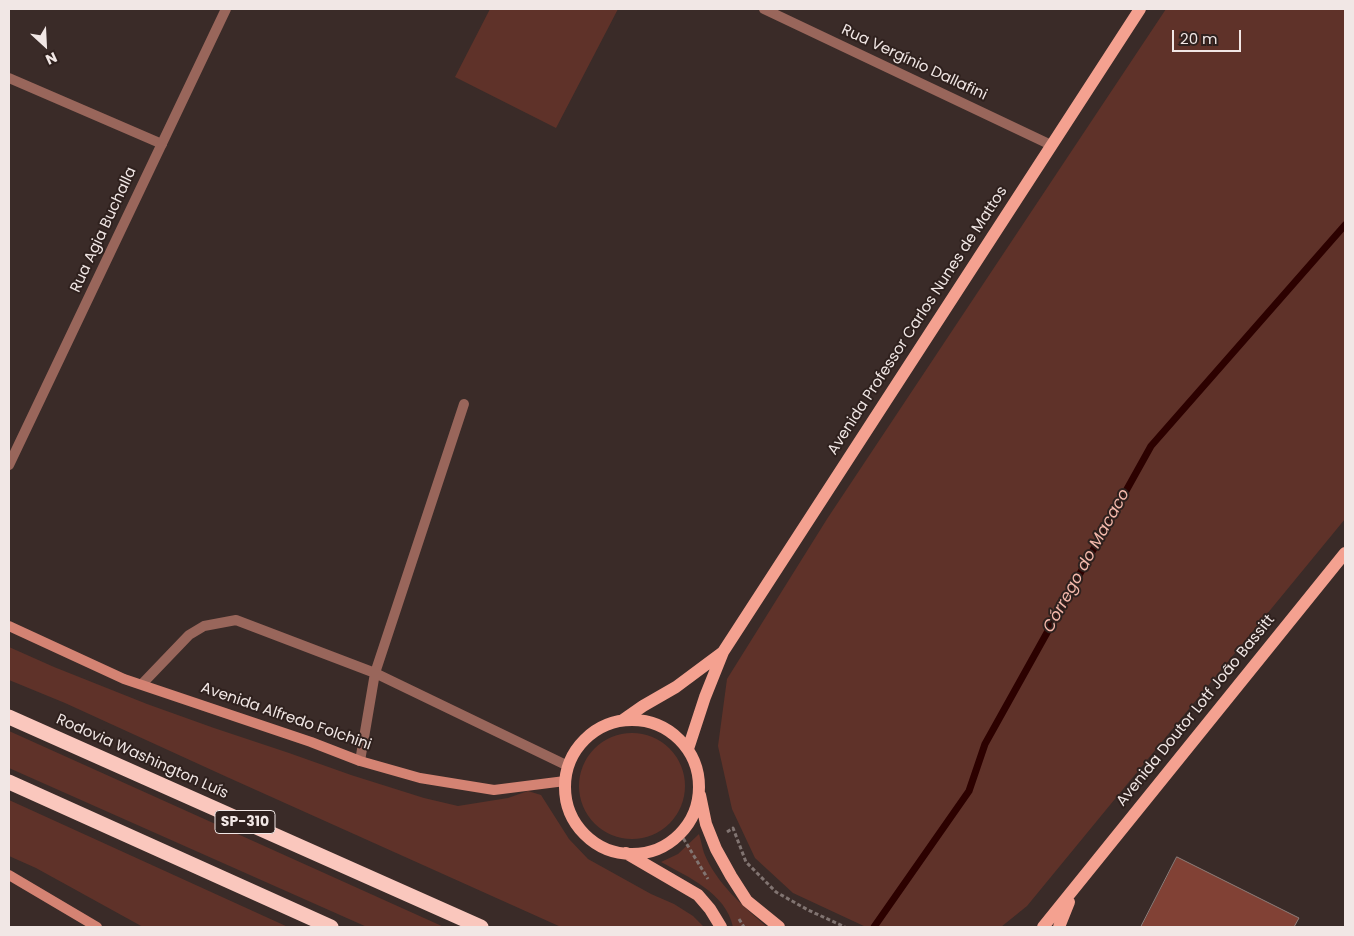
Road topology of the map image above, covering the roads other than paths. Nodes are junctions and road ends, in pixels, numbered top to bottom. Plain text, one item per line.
1 (226, 9) edge
2 (764, 9) edge
3 (1140, 9) edge
4 (9, 78) edge
5 (162, 144) junction
6 (1052, 145) junction
7 (464, 404) dead end
8 (9, 465) edge
9 (1345, 553) edge
10 (9, 626) edge
11 (723, 652) junction
12 (375, 673) junction
13 (142, 684) junction
14 (9, 717) edge
15 (623, 720) junction
16 (688, 749) junction
17 (360, 761) junction
18 (568, 766) junction
19 (565, 781) junction
20 (9, 782) edge
21 (700, 792) junction
22 (626, 853) junction
23 (9, 875) edge
24 (1073, 891) junction
25 (97, 927) edge
26 (331, 927) edge
27 (481, 927) edge
28 (721, 927) edge
29 (779, 927) edge
30 (1034, 927) edge
31 (1043, 927) edge
32 (1059, 927) edge

1 - 5 street, Rua Agia Buchalla
2 - 6 street, Rua Vergínio Dallafini
3 - 6 main road, Avenida Professor Carlos Nunes de Mattos
4 - 5 street
5 - 8 street, Rua Agia Buchalla
6 - 11 main road, Avenida Professor Carlos Nunes de Mattos
7 - 12 street
9 - 24 main road, Avenida Doutor Lotf João Bassitt
10 - 13 main road, Avenida Alfredo Folchini
11 - 15 main road, Avenida Professor Carlos Nunes de Mattos
11 - 16 main road, Avenida Professor Carlos Nunes de Mattos
12 - 13 street
12 - 17 street
12 - 18 street
13 - 17 main road, Avenida Alfredo Folchini
14 - 27 highway, Rodovia Washington Luís / SP-310
15 - 16 main road
15 - 18 main road
16 - 21 main road
17 - 19 main road, Avenida Alfredo Folchini
18 - 19 main road
19 - 22 main road
20 - 26 highway
21 - 22 main road
21 - 29 main road
22 - 28 main road
23 - 25 main road
24 - 30 main road, Avenida Doutor Lotf João Bassitt
24 - 31 main road, Avenida Doutor Lotf João Bassitt
24 - 32 main road

